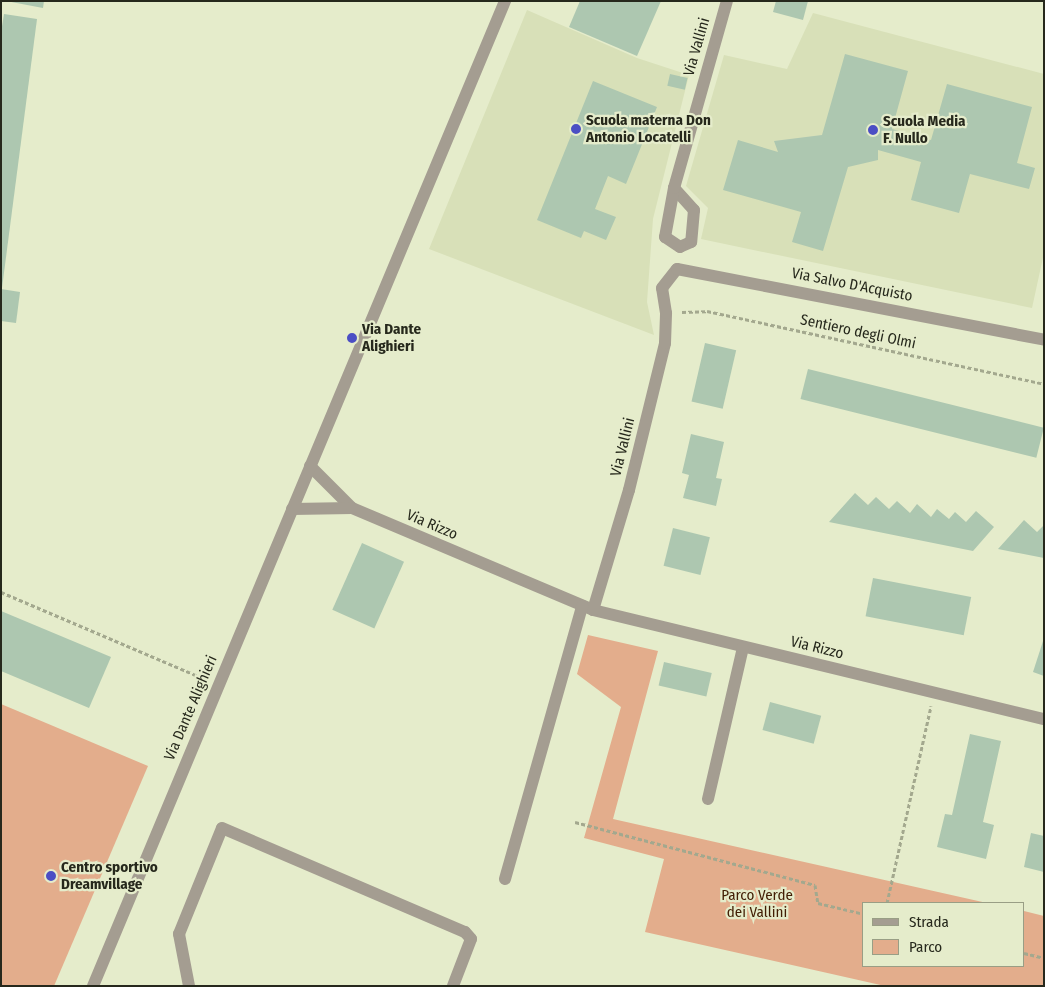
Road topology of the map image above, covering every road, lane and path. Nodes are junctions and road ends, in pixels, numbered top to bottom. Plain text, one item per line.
1 (505, 1) edge
2 (727, 1) edge
3 (674, 188) junction
4 (662, 288) joint
5 (666, 313) junction
6 (1044, 340) edge
7 (1044, 384) edge
8 (310, 466) junction
9 (352, 508) junction
10 (292, 509) junction
11 (1, 592) edge
12 (588, 608) junction
13 (743, 647) junction
14 (220, 682) junction
15 (934, 693) junction
16 (1044, 719) edge
17 (708, 799) dead end
18 (575, 822) dead end
19 (505, 879) dead end
20 (887, 902) edge
21 (862, 914) edge
22 (1025, 953) edge
23 (1044, 958) edge
24 (93, 986) edge
25 (189, 986) edge
26 (453, 986) edge

1 - 8 street, Via Dante Alighieri
2 - 3 street, Via Vallini
3 - 3 street, Via Vallini
4 - 5 street, Via Vallini
4 - 6 street, Via Salvo D'Acquisto
5 - 7 path, Sentiero degli Olmi
5 - 12 street, Via Vallini
8 - 9 street, Via Rizzo
8 - 10 street, Via Dante Alighieri
9 - 10 street, Via Rizzo
9 - 12 street, Via Rizzo
10 - 14 street, Via Dante Alighieri
11 - 14 path
12 - 13 street, Via Rizzo
12 - 19 street
13 - 15 street, Via Rizzo
13 - 17 street
14 - 24 street, Via Dante Alighieri
15 - 16 street, Via Rizzo
15 - 20 path
18 - 21 path
22 - 23 path
25 - 26 street

